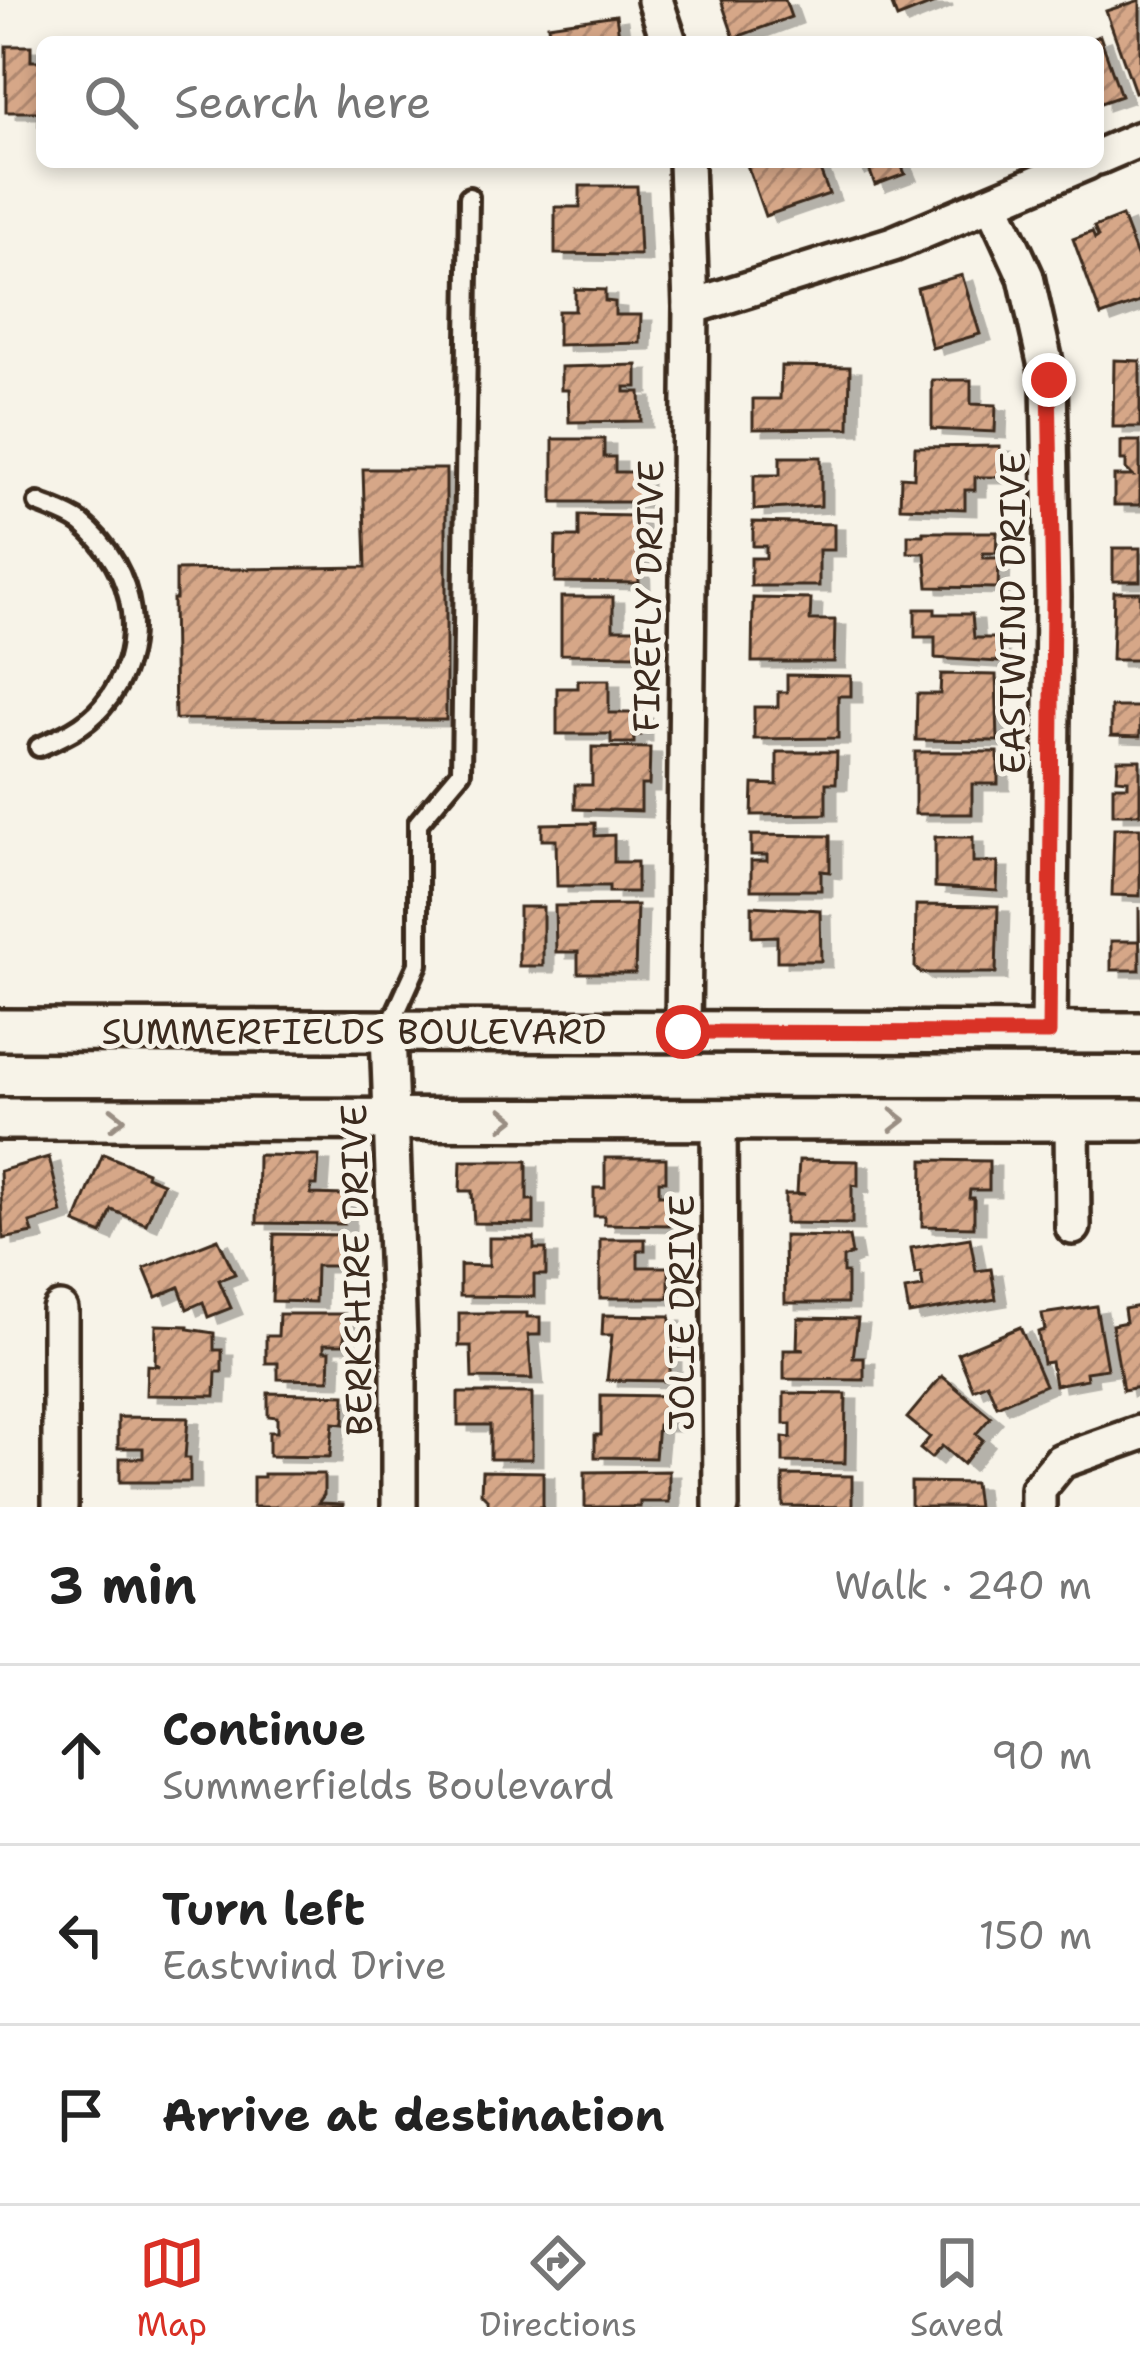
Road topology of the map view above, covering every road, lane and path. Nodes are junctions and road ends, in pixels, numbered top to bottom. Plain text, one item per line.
1 (655, 0) edge
2 (667, 36) edge
3 (1140, 139) edge
4 (1104, 154) edge
5 (686, 168) edge
6 (1073, 168) edge
7 (469, 197) dead end
8 (992, 203) junction
9 (692, 307) junction
10 (38, 502) dead end
11 (39, 747) dead end
12 (0, 1030) edge
13 (388, 1031) junction
14 (683, 1032) junction
15 (1049, 1033) junction
16 (1140, 1033) edge
17 (0, 1119) edge
18 (393, 1119) junction
19 (719, 1119) junction
20 (1072, 1120) junction
21 (1140, 1120) edge
22 (1073, 1227) dead end
23 (61, 1310) dead end
24 (1140, 1433) edge
25 (61, 1507) edge
26 (399, 1507) edge
27 (721, 1507) edge
28 (1038, 1507) edge

1 - 2 street
3 - 4 street
5 - 9 street, FIREFLY DRIVE
6 - 8 street
7 - 13 lane
8 - 9 street
8 - 15 street, EASTWIND DRIVE
9 - 14 street, FIREFLY DRIVE
10 - 11 lane
12 - 13 street, SUMMERFIELDS BOULEVARD
13 - 14 street, SUMMERFIELDS BOULEVARD
13 - 18 street, BERKSHIRE DRIVE
14 - 15 street, SUMMERFIELDS BOULEVARD
15 - 16 street, SUMMERFIELDS BOULEVARD
17 -> 18 street
18 -> 19 street
18 - 26 street, BERKSHIRE DRIVE
19 -> 20 street
19 - 27 street, JOLIE DRIVE
20 - 21 street
20 - 22 street
23 - 25 street
24 - 28 street

